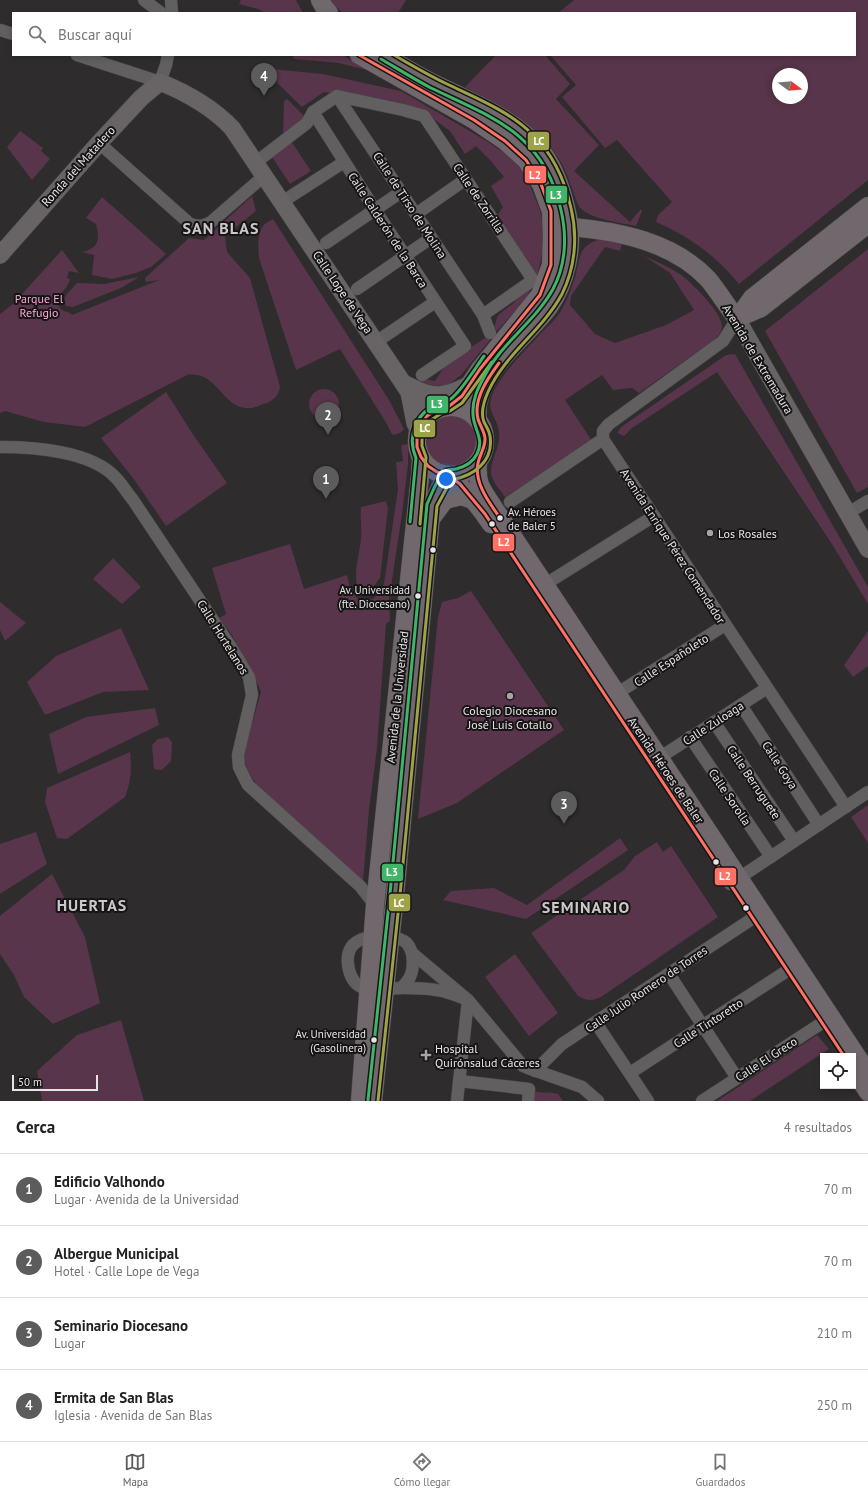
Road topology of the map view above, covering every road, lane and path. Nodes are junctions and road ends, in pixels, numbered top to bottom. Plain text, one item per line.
1 (144, 0) edge
2 (171, 0) edge
3 (307, 0) edge
4 (320, 0) edge
5 (160, 12) edge
6 (172, 12) edge
7 (315, 12) edge
8 (328, 12) edge
9 (0, 30) edge
10 (12, 34) edge
11 (80, 56) edge
12 (168, 56) edge
13 (361, 56) edge
14 (386, 56) edge
15 (160, 82) junction
16 (337, 96) junction
17 (313, 112) junction
18 (99, 143) junction
19 (526, 160) junction
20 (344, 162) junction
21 (262, 164) junction
22 (466, 179) junction
23 (401, 192) junction
24 (282, 202) junction
25 (868, 206) edge
26 (375, 210) junction
27 (416, 214) junction
28 (868, 224) edge
29 (570, 227) junction
30 (431, 238) junction
31 (326, 243) dead end
32 (0, 255) edge
33 (405, 256) junction
34 (537, 288) junction
35 (357, 289) dead end
36 (435, 302) junction
37 (483, 315) junction
38 (737, 319) junction
39 (490, 333) dead end
40 (376, 342) junction
41 (422, 375) dead end
42 (477, 385) junction
43 (406, 387) junction
44 (444, 408) junction
45 (478, 419) junction
46 (419, 430) junction
47 (603, 439) junction
48 (0, 447) edge
49 (421, 457) junction
50 (478, 462) junction
51 (448, 475) junction
52 (473, 500) junction
53 (868, 501) edge
54 (510, 502) dead end
55 (848, 513) junction
56 (654, 516) junction
57 (430, 520) junction
58 (868, 549) edge
59 (544, 586) junction
60 (725, 624) junction
61 (767, 688) junction
62 (616, 694) junction
63 (741, 705) junction
64 (714, 722) junction
65 (690, 737) junction
66 (659, 758) junction
67 (868, 792) edge
68 (846, 807) junction
69 (819, 825) junction
70 (794, 841) junction
71 (771, 857) junction
72 (734, 881) junction
73 (375, 905) junction
74 (757, 916) junction
75 (382, 937) junction
76 (412, 953) junction
77 (789, 969) junction
78 (669, 974) junction
79 (385, 989) junction
80 (468, 1000) junction
81 (826, 1020) junction
82 (596, 1023) junction
83 (704, 1026) junction
84 (842, 1053) edge
85 (535, 1071) junction
86 (630, 1073) junction
87 (868, 1073) edge
88 (856, 1074) edge
89 (737, 1078) junction
90 (459, 1081) junction
91 (868, 1092) edge
92 (360, 1101) edge
93 (373, 1101) edge
94 (457, 1101) edge
95 (528, 1101) edge
96 (598, 1101) edge
97 (648, 1101) edge
98 (702, 1101) edge

1 - 5 street
2 - 6 street
3 - 7 main road
4 - 8 main road
9 - 10 street
11 - 15 street
12 - 15 street
13 - 19 main road
14 - 29 main road
15 - 18 street, Ronda del Matadero
15 - 21 street, Calle Lope de Vega
16 - 17 street
16 - 22 street, Calle de Zorrilla
16 - 23 street, Calle de Tirso de Molina
17 - 20 street, Calle Calderón de la Barca
17 - 21 street
18 - 21 street
18 - 32 street, Ronda del Matadero
19 - 29 main road
19 - 34 main road
20 - 24 street
20 - 26 street, Calle Calderón de la Barca
21 - 24 street, Calle Lope de Vega
22 - 27 street
22 - 34 street, Calle de Zorrilla
23 - 26 street
23 - 27 street, Calle de Tirso de Molina
24 - 40 street, Calle Lope de Vega
25 - 38 main road
26 - 31 street
26 - 33 street, Calle Calderón de la Barca
27 - 30 street, Calle de Tirso de Molina
28 - 38 main road
29 - 34 main road
29 - 38 main road, Avenida de Extremadura
29 - 42 main road
30 - 33 street
30 - 37 street, Calle de Tirso de Molina
33 - 35 street
33 - 36 street, Calle Calderón de la Barca
34 - 37 street
34 - 42 main road
36 - 40 street
36 - 41 street, Calle Calderón de la Barca
37 - 39 street, Calle de Tirso de Molina
38 - 47 street
38 - 55 street, Avenida de Extremadura
40 - 43 street, Calle Lope de Vega
42 - 43 street, Calle Lope de Vega
42 - 44 main road
42 - 45 main road
43 - 44 street, Calle Lope de Vega
43 - 46 street, Calle Lope de Vega
44 - 45 main road
44 - 46 main road
45 - 50 main road
46 - 49 main road
47 - 54 street
47 - 56 street, Avenida Enrique Pérez Comendador
48 - 73 street, Calle Hortelanos
49 - 51 main road
49 - 73 main road, Avenida de la Universidad
50 - 51 main road
50 - 59 main road, Avenida Héroes de Baler
51 - 52 main road, Avenida Héroes de Baler
51 - 57 main road, Avenida de la Universidad
52 - 57 main road
52 - 72 main road, Avenida Héroes de Baler
53 - 55 street
55 - 58 street, Avenida de Extremadura
56 - 59 street
56 - 60 street, Avenida Enrique Pérez Comendador
57 - 75 main road, Avenida de la Universidad
59 - 62 main road, Avenida Héroes de Baler
60 - 61 street, Avenida Enrique Pérez Comendador
60 - 62 street, Calle Españoleto
61 - 63 street, Calle Zuloaga
61 - 68 street, Avenida Enrique Pérez Comendador
62 - 66 main road, Avenida Héroes de Baler
63 - 64 street, Calle Zuloaga
63 - 69 street, Calle Goya
64 - 65 street, Calle Zuloaga
64 - 70 street, Calle Berruguete
65 - 66 street, Calle Zuloaga
65 - 71 street, Calle Sorolla
66 - 72 main road, Avenida Héroes de Baler
67 - 68 street
68 - 69 street
69 - 70 street
70 - 71 street
71 - 72 street
72 - 74 main road, Avenida Héroes de Baler
73 - 75 main road, Avenida de la Universidad
74 - 77 main road, Avenida Héroes de Baler
74 - 78 street, Calle Julio Romero de Torres
75 - 76 street
75 - 79 main road, Avenida de la Universidad
76 - 79 street
76 - 80 street
77 - 81 main road, Avenida Héroes de Baler
77 - 83 street, Calle Tintoretto
78 - 82 street, Calle Julio Romero de Torres
78 - 83 street
79 - 80 street
79 - 92 main road, Avenida de la Universidad
79 - 93 main road, Avenida de la Universidad
80 - 85 street
80 - 90 street
81 - 84 main road, Avenida Héroes de Baler
81 - 87 main road, Avenida Héroes de Baler
81 - 89 street, Calle El Greco
82 - 85 street, Calle Julio Romero de Torres
82 - 86 street
83 - 86 street, Calle Tintoretto
83 - 89 street
85 - 96 street
86 - 97 street
88 - 91 main road
89 - 98 street, Calle El Greco
90 - 94 street
90 - 95 street

